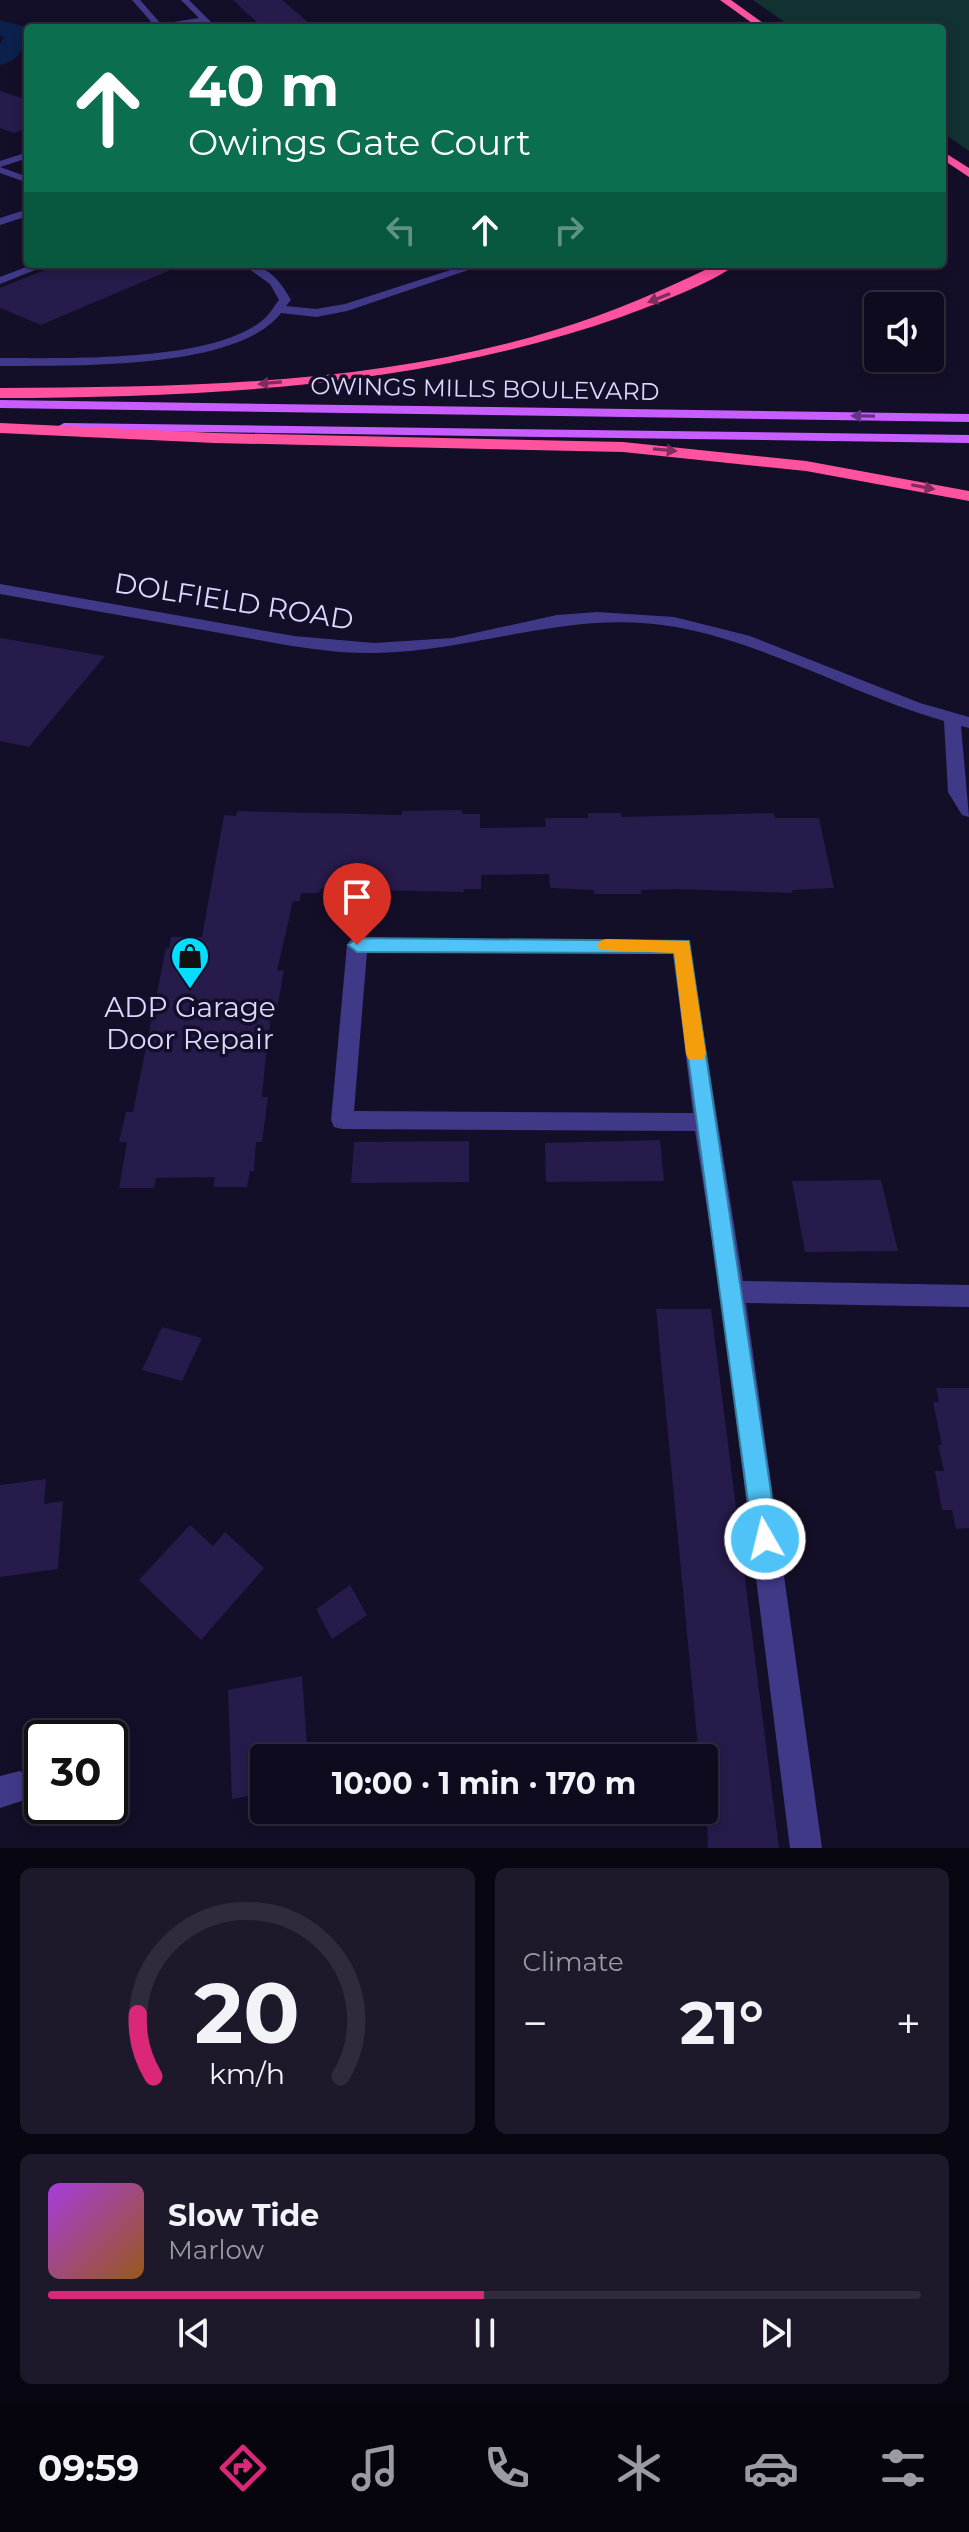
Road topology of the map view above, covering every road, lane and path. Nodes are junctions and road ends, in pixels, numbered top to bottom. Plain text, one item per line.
1 (136, 0) edge
2 (185, 0) edge
3 (713, 0) edge
4 (725, 0) edge
5 (204, 20) junction
6 (154, 24) edge
7 (172, 24) edge
8 (208, 24) edge
9 (740, 24) edge
10 (759, 24) edge
11 (24, 157) edge
12 (946, 157) edge
13 (0, 167) edge
14 (969, 173) edge
15 (24, 178) edge
16 (24, 213) edge
17 (0, 222) edge
18 (34, 268) edge
19 (253, 268) edge
20 (468, 268) edge
21 (721, 268) edge
22 (0, 281) edge
23 (281, 309) junction
24 (0, 362) edge
25 (0, 393) edge
26 (0, 404) edge
27 (605, 413) junction
28 (0, 416) edge
29 (969, 418) edge
30 (0, 427) edge
31 (969, 439) edge
32 (969, 496) edge
33 (0, 589) edge
34 (961, 720) edge
35 (969, 811) edge
36 (705, 1122) junction
37 (732, 1292) junction
38 (969, 1296) edge
39 (806, 1848) edge

1 - 6 street
2 - 5 street
3 - 9 highway
4 - 10 highway
5 - 7 street
5 - 8 street
11 - 13 street
12 - 14 highway
13 - 15 street
16 - 17 street
18 - 22 street
19 - 23 street
20 - 23 street
21 -> 25 highway
23 - 24 street
26 - 27 main road, OWINGS MILLS BOULEVARD
27 - 28 main road
29 -> 27 main road, OWINGS MILLS BOULEVARD
30 - 31 main road, OWINGS MILLS BOULEVARD
30 -> 32 highway
33 - 34 street, DOLFIELD ROAD
34 - 35 street
36 - 36 street
36 - 37 street
37 - 38 street
37 - 39 street

